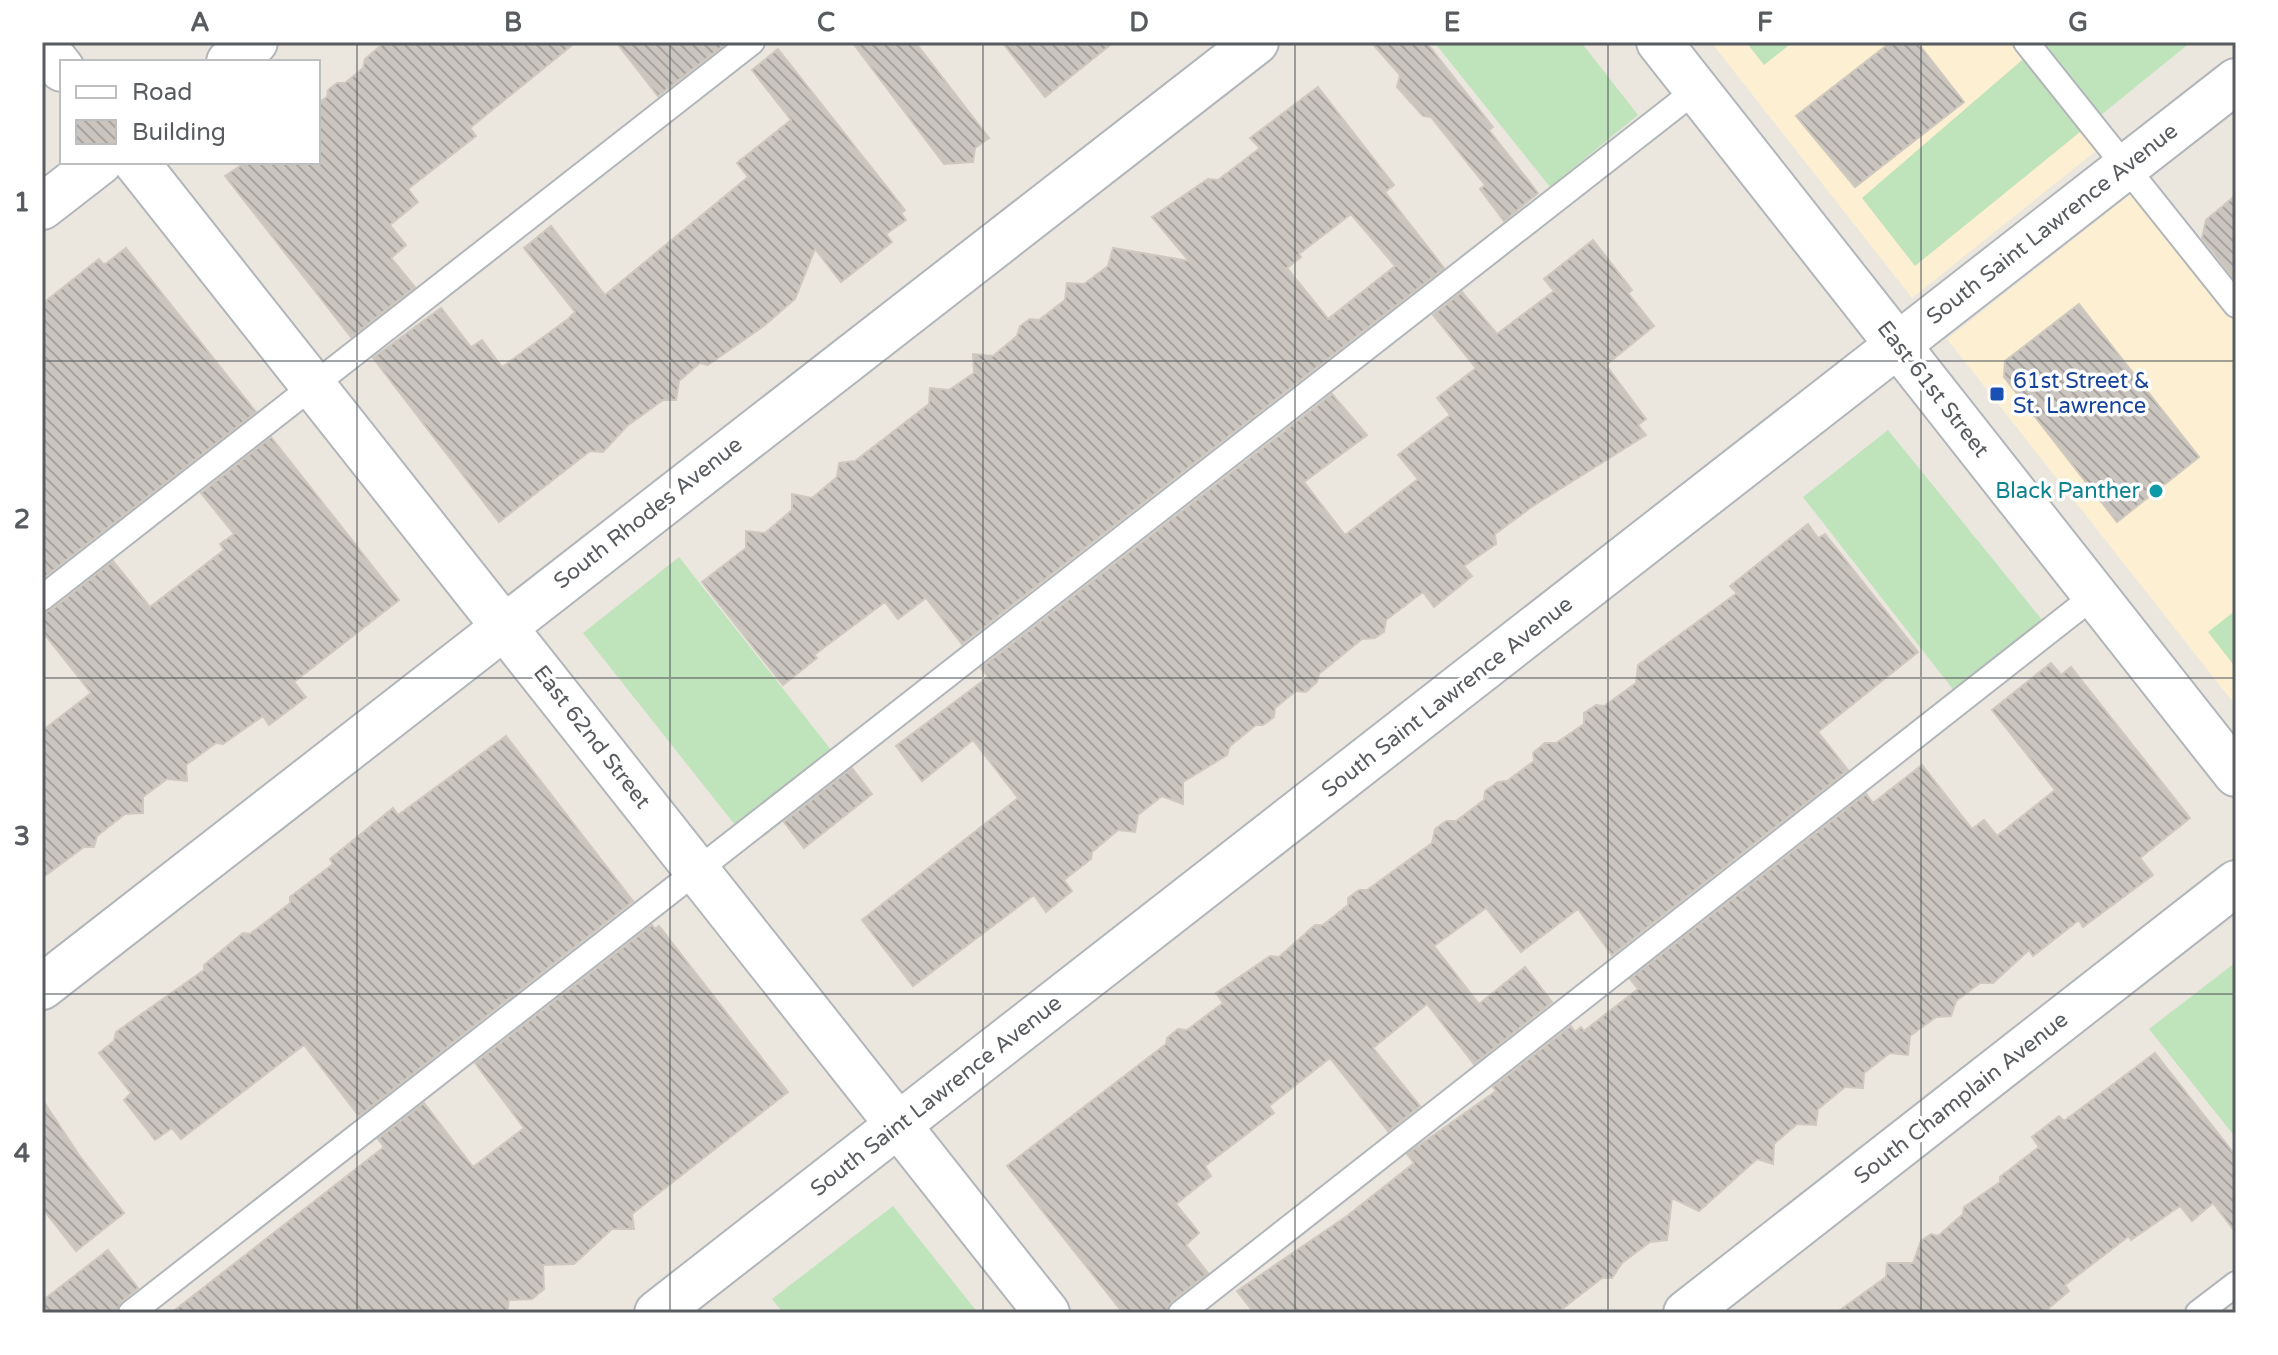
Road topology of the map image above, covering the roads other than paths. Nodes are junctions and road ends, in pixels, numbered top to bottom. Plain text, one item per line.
1 (255, 42) edge
2 (752, 42) edge
3 (1256, 42) edge
4 (1659, 42) edge
5 (2026, 42) edge
6 (42, 44) edge
7 (232, 60) edge
8 (60, 66) edge
9 (2236, 81) edge
10 (1696, 90) junction
11 (97, 164) edge
12 (138, 164) edge
13 (2125, 168) junction
14 (42, 207) edge
15 (2236, 305) edge
16 (1898, 345) junction
17 (314, 388) junction
18 (2095, 595) junction
19 (42, 598) edge
20 (503, 626) junction
21 (2236, 774) edge
22 (697, 870) junction
23 (2236, 883) edge
24 (42, 987) edge
25 (899, 1125) junction
26 (2236, 1284) edge
27 (131, 1313) edge
28 (657, 1313) edge
29 (1047, 1313) edge
30 (1181, 1313) edge
31 (1686, 1313) edge
32 (2198, 1313) edge

1 - 7 street
2 - 17 lane
3 - 20 street, South Rhodes Avenue
4 - 10 street, East 61st Street
5 - 13 lane
6 - 8 street
9 - 13 street, South Saint Lawrence Avenue
10 - 16 street, East 61st Street
10 - 22 lane
11 - 14 street
12 - 17 street, East 62nd Street
13 - 15 lane
13 - 16 street, South Saint Lawrence Avenue
16 - 18 street, East 61st Street
16 - 25 street, South Saint Lawrence Avenue
17 - 19 lane
17 - 20 street, East 62nd Street
18 - 21 street, East 61st Street
18 - 30 lane
20 - 22 street, East 62nd Street
20 - 24 street, South Rhodes Avenue
22 - 25 street, East 62nd Street
22 - 27 lane
23 - 31 street, South Champlain Avenue
25 - 28 street, South Saint Lawrence Avenue
25 - 29 street, East 62nd Street
26 - 32 lane

